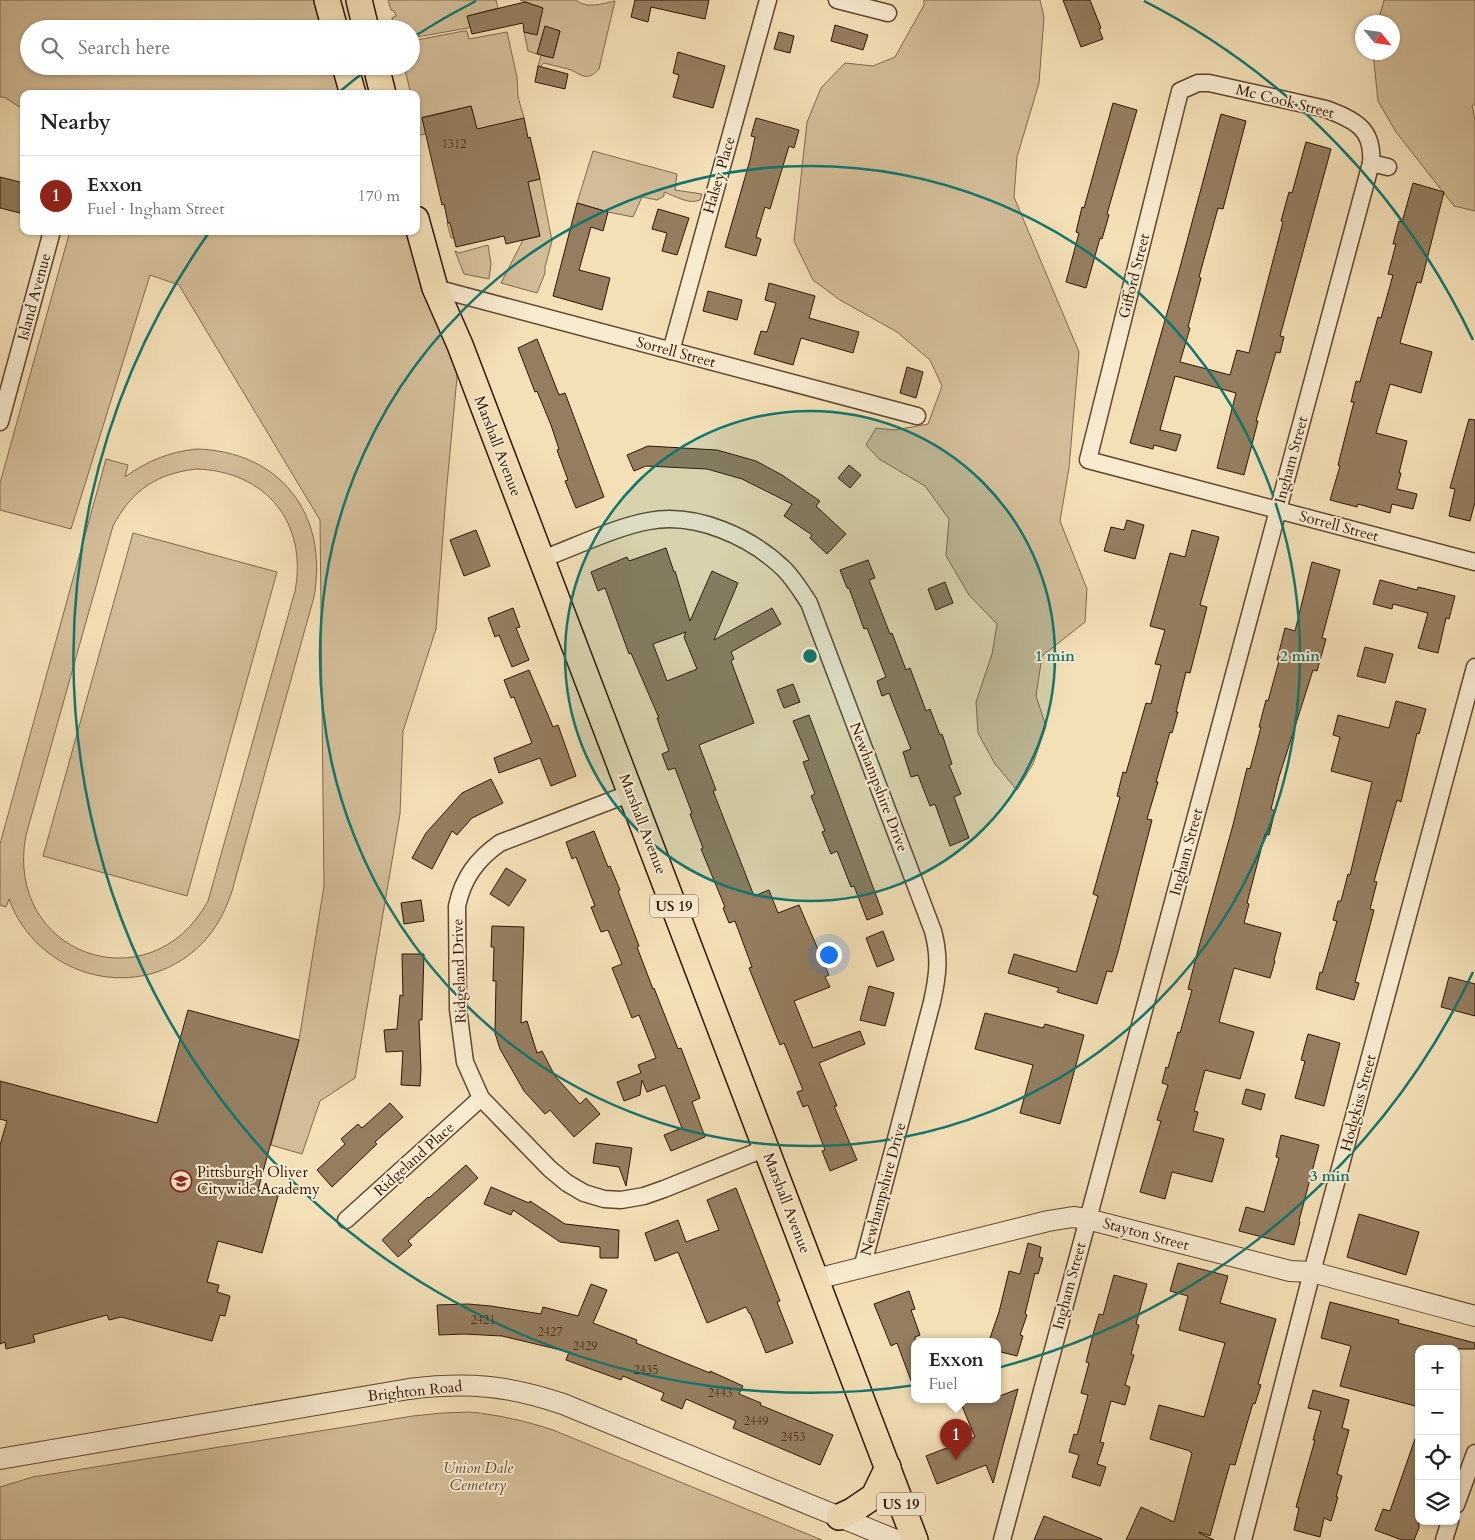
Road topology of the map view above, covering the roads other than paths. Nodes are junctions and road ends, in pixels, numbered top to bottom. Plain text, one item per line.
1 (327, 0) edge
2 (359, 0) edge
3 (768, 0) edge
4 (837, 0) edge
5 (888, 13) dead end
6 (333, 20) edge
7 (364, 20) edge
8 (348, 75) edge
9 (378, 75) edge
10 (352, 90) edge
11 (382, 90) edge
12 (1180, 91) joint
13 (1370, 163) junction
14 (1388, 167) dead end
15 (420, 234) edge
16 (51, 235) edge
17 (411, 235) edge
18 (434, 288) junction
19 (671, 351) junction
20 (917, 416) dead end
21 (0, 422) edge
22 (1088, 460) joint
23 (1278, 510) junction
24 (542, 559) junction
25 (1475, 562) edge
26 (1475, 668) edge
27 (631, 793) junction
28 (481, 1098) junction
29 (766, 1148) junction
30 (1087, 1219) junction
31 (346, 1220) dead end
32 (862, 1268) junction
33 (1312, 1272) junction
34 (816, 1279) junction
35 (1475, 1316) edge
36 (1475, 1454) edge
37 (0, 1459) edge
38 (888, 1468) junction
39 (1460, 1494) edge
40 (839, 1517) junction
41 (1449, 1525) edge
42 (896, 1540) edge
43 (915, 1540) edge
44 (1002, 1540) edge
45 (1243, 1540) edge
46 (1444, 1540) edge

1 - 6 main road
2 - 7 main road
3 - 19 street, Halsey Place
4 - 5 street
8 - 10 main road
9 - 11 main road
12 - 13 street, Mc Cook Street
12 - 22 street, Gifford Street
13 - 14 street
13 - 23 street, Ingham Street
15 - 18 main road, Marshall Avenue / US 19
16 - 21 street, Island Avenue
17 - 18 main road, US 19
18 - 19 street, Sorrell Street
18 - 24 main road, Marshall Avenue / US 19
19 - 20 street, Sorrell Street
22 - 23 street, Sorrell Street
23 - 25 street, Sorrell Street
23 - 30 street, Ingham Street
24 - 27 main road, Marshall Avenue / US 19
24 - 32 street, Newhampshire Drive
26 - 33 street, Hodgkiss Street
27 - 28 street, Ridgeland Drive
27 - 29 main road, Marshall Avenue / US 19
28 - 29 street, Ridgeland Drive
28 - 31 street, Ridgeland Place
29 - 34 main road, Marshall Avenue / US 19
30 - 32 street, Stayton Street
30 - 33 street, Stayton Street
30 - 44 street, Ingham Street
32 - 34 street, Stayton Street
33 - 35 street, Stayton Street
33 - 45 street, Hodgkiss Street
34 - 38 main road, Marshall Avenue / US 19
36 - 39 street
37 - 40 street, Brighton Road
38 - 40 main road
38 - 43 main road, Marshall Avenue / US 19
40 - 42 street, Brighton Road
41 - 46 street

